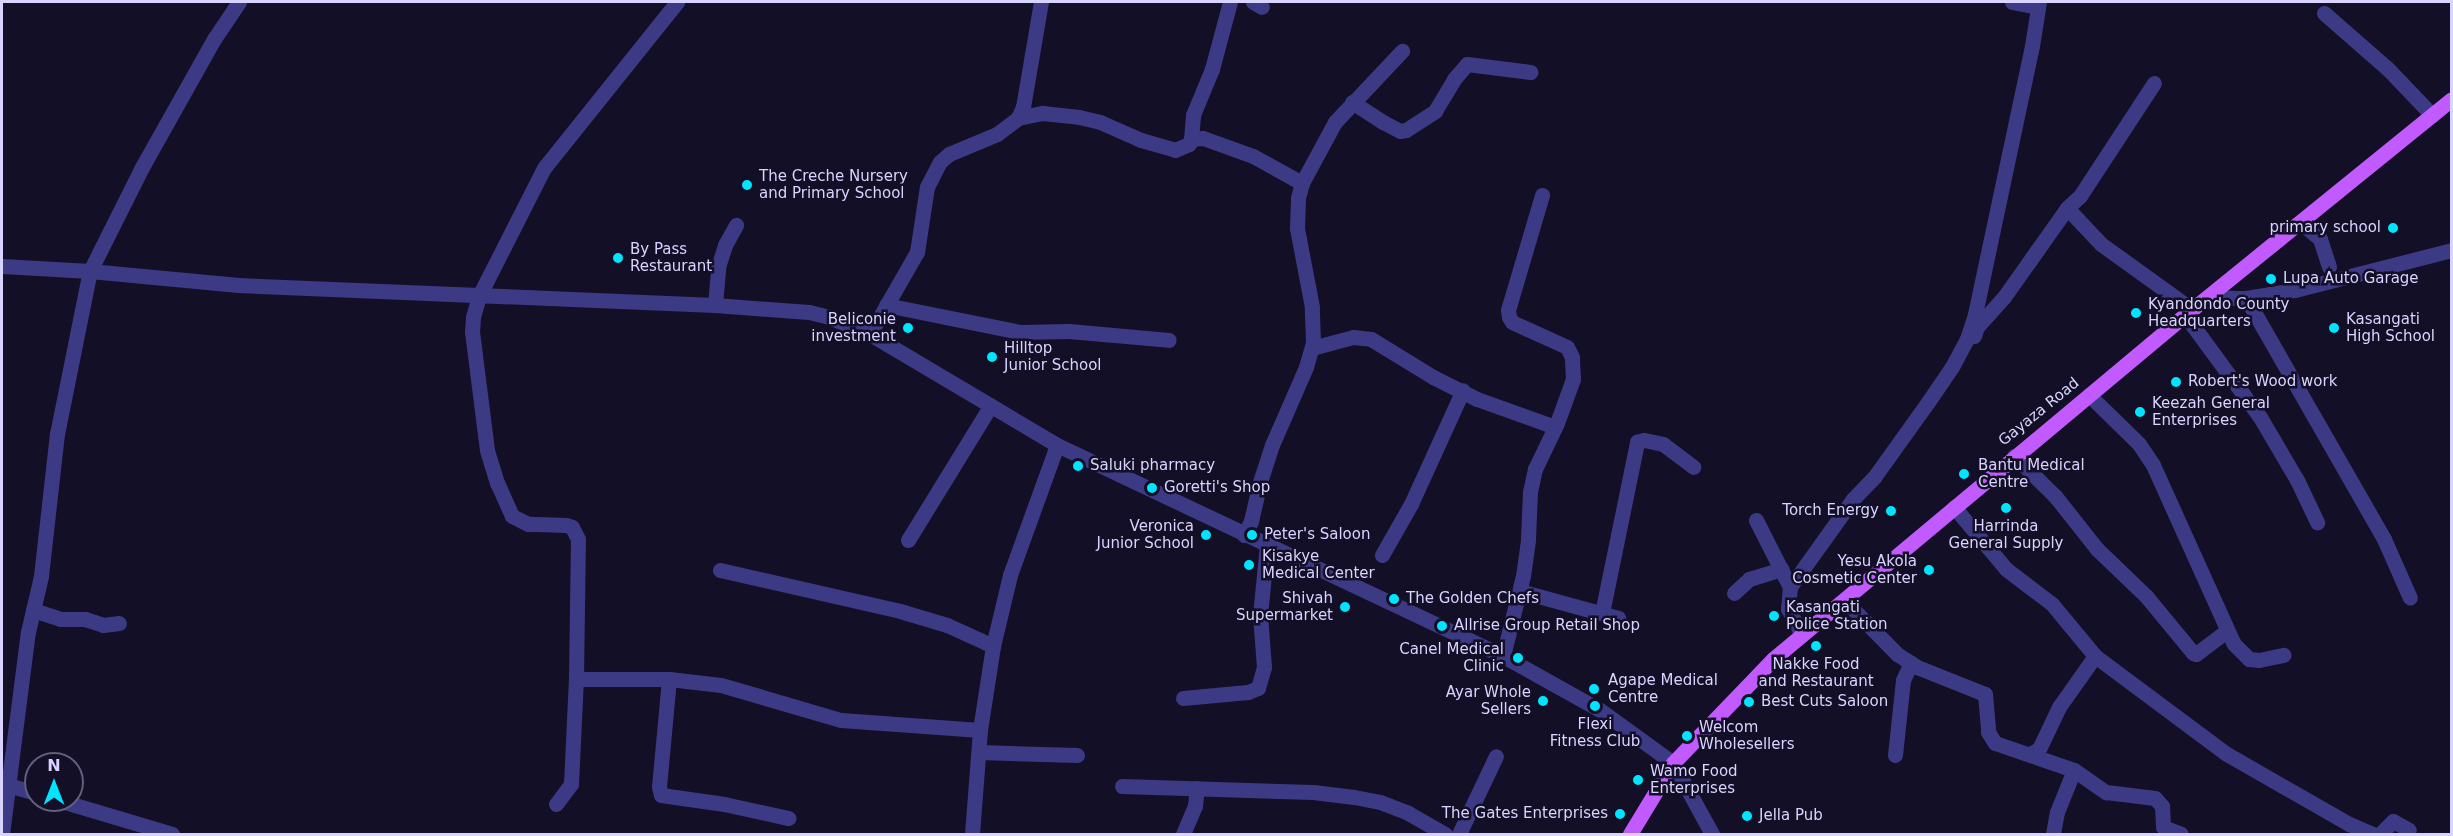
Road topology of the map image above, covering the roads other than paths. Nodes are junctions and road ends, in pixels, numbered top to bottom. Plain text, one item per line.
1 (239, 2) edge
2 (677, 2) edge
3 (1041, 2) edge
4 (1230, 2) edge
5 (2012, 2) edge
6 (2039, 4) edge
7 (2324, 13) dead end
8 (1402, 51) dead end
9 (1530, 72) dead end
10 (2154, 82) dead end
11 (2451, 99) edge
12 (1352, 102) junction
13 (1061, 105) dead end
14 (1021, 112) junction
15 (2432, 115) junction
16 (1191, 139) junction
17 (1302, 183) junction
18 (1542, 195) dead end
19 (2067, 208) junction
20 (2300, 222) junction
21 (736, 225) dead end
22 (2451, 250) edge
23 (2, 266) edge
24 (2330, 267) dead end
25 (90, 271) junction
26 (478, 296) junction
27 (2209, 297) junction
28 (2247, 298) junction
29 (715, 305) junction
30 (886, 305) junction
31 (2188, 312) junction
32 (870, 334) junction
33 (1169, 340) dead end
34 (1312, 348) junction
35 (1959, 356) junction
36 (1463, 390) junction
37 (2089, 395) junction
38 (991, 405) junction
39 (1555, 427) junction
40 (1057, 446) junction
41 (2014, 456) junction
42 (1693, 467) dead end
43 (1954, 507) junction
44 (1756, 520) dead end
45 (2317, 522) dead end
46 (1244, 534) junction
47 (908, 540) dead end
48 (1267, 545) junction
49 (1382, 555) dead end
50 (720, 570) dead end
51 (1781, 570) junction
52 (1790, 587) junction
53 (1520, 591) junction
54 (1734, 593) dead end
55 (2410, 598) dead end
56 (1844, 600) junction
57 (33, 610) junction
58 (1602, 613) junction
59 (1618, 618) dead end
60 (119, 623) dead end
61 (2227, 631) junction
62 (1802, 635) junction
63 (993, 646) junction
64 (2283, 655) dead end
65 (1503, 656) junction
66 (2095, 656) junction
67 (1911, 663) junction
68 (576, 679) junction
69 (669, 680) junction
70 (1183, 698) dead end
71 (980, 730) junction
72 (979, 752) junction
73 (2030, 754) junction
74 (1077, 755) dead end
75 (1895, 755) dead end
76 (1496, 756) dead end
77 (1673, 763) junction
78 (2074, 770) junction
79 (8, 785) junction
80 (1122, 786) dead end
81 (1197, 788) junction
82 (24, 790) edge
83 (556, 804) dead end
84 (84, 808) edge
85 (788, 818) dead end
86 (2409, 830) dead end
87 (2, 834) edge
88 (172, 834) edge
89 (972, 834) edge
90 (1183, 834) edge
91 (1445, 834) edge
92 (1459, 834) edge
93 (1630, 834) edge
94 (1712, 834) edge
95 (2053, 834) edge
96 (2181, 834) edge
97 (2373, 834) edge
98 (2380, 834) edge

1 - 25 street
2 - 26 street
3 - 14 street
4 - 16 street
5 - 6 street
6 - 35 street
7 - 15 street
8 - 12 street
9 - 12 street
10 - 19 street
11 - 15 main road, Gayaza Road
12 - 17 street
13 - 14 street
14 - 16 street
14 - 30 street
15 - 20 main road, Gayaza Road
16 - 17 street
17 - 34 street
18 - 39 street
19 - 31 street
19 - 35 street
20 - 24 street
20 - 27 main road, Gayaza Road
21 - 29 street
22 - 28 street
23 - 25 street
25 - 26 street
25 - 57 street
26 - 29 street
26 - 68 street
27 - 28 street
27 - 31 main road, Gayaza Road
28 - 55 street
29 - 32 street
30 - 32 street
30 - 33 street
31 - 37 main road, Gayaza Road
31 - 45 street
32 - 38 street
34 - 36 street
34 - 46 street
35 - 52 street
36 - 39 street
36 - 49 street
37 - 41 main road, Gayaza Road
37 - 61 street
38 - 40 street
38 - 47 street
39 - 53 street
40 - 46 street
40 - 63 street
41 - 43 main road, Gayaza Road
41 - 61 street
42 - 58 street
43 - 56 main road, Gayaza Road
43 - 66 street
44 - 51 street
46 - 48 street
48 - 65 street
48 - 70 street
50 - 63 street
51 - 52 street
51 - 54 street
52 - 62 street
53 - 58 street
53 - 65 street
56 - 62 main road, Gayaza Road
56 - 67 street
57 - 60 street
57 - 79 street
58 - 59 street
61 - 64 street
62 - 77 main road, Gayaza Road
63 - 71 street
65 - 77 street
66 - 73 street
66 - 97 street
67 - 73 street
67 - 75 street
68 - 69 street
68 - 83 street
69 - 71 street
69 - 85 street
71 - 72 street
72 - 74 street
72 - 89 street
73 - 78 street
76 - 92 street
77 - 93 main road, Gayaza Road
77 - 94 street
78 - 95 street
78 - 96 street
79 - 82 street
79 - 87 street
80 - 81 street
81 - 90 street
81 - 91 street
84 - 88 street
86 - 98 street

